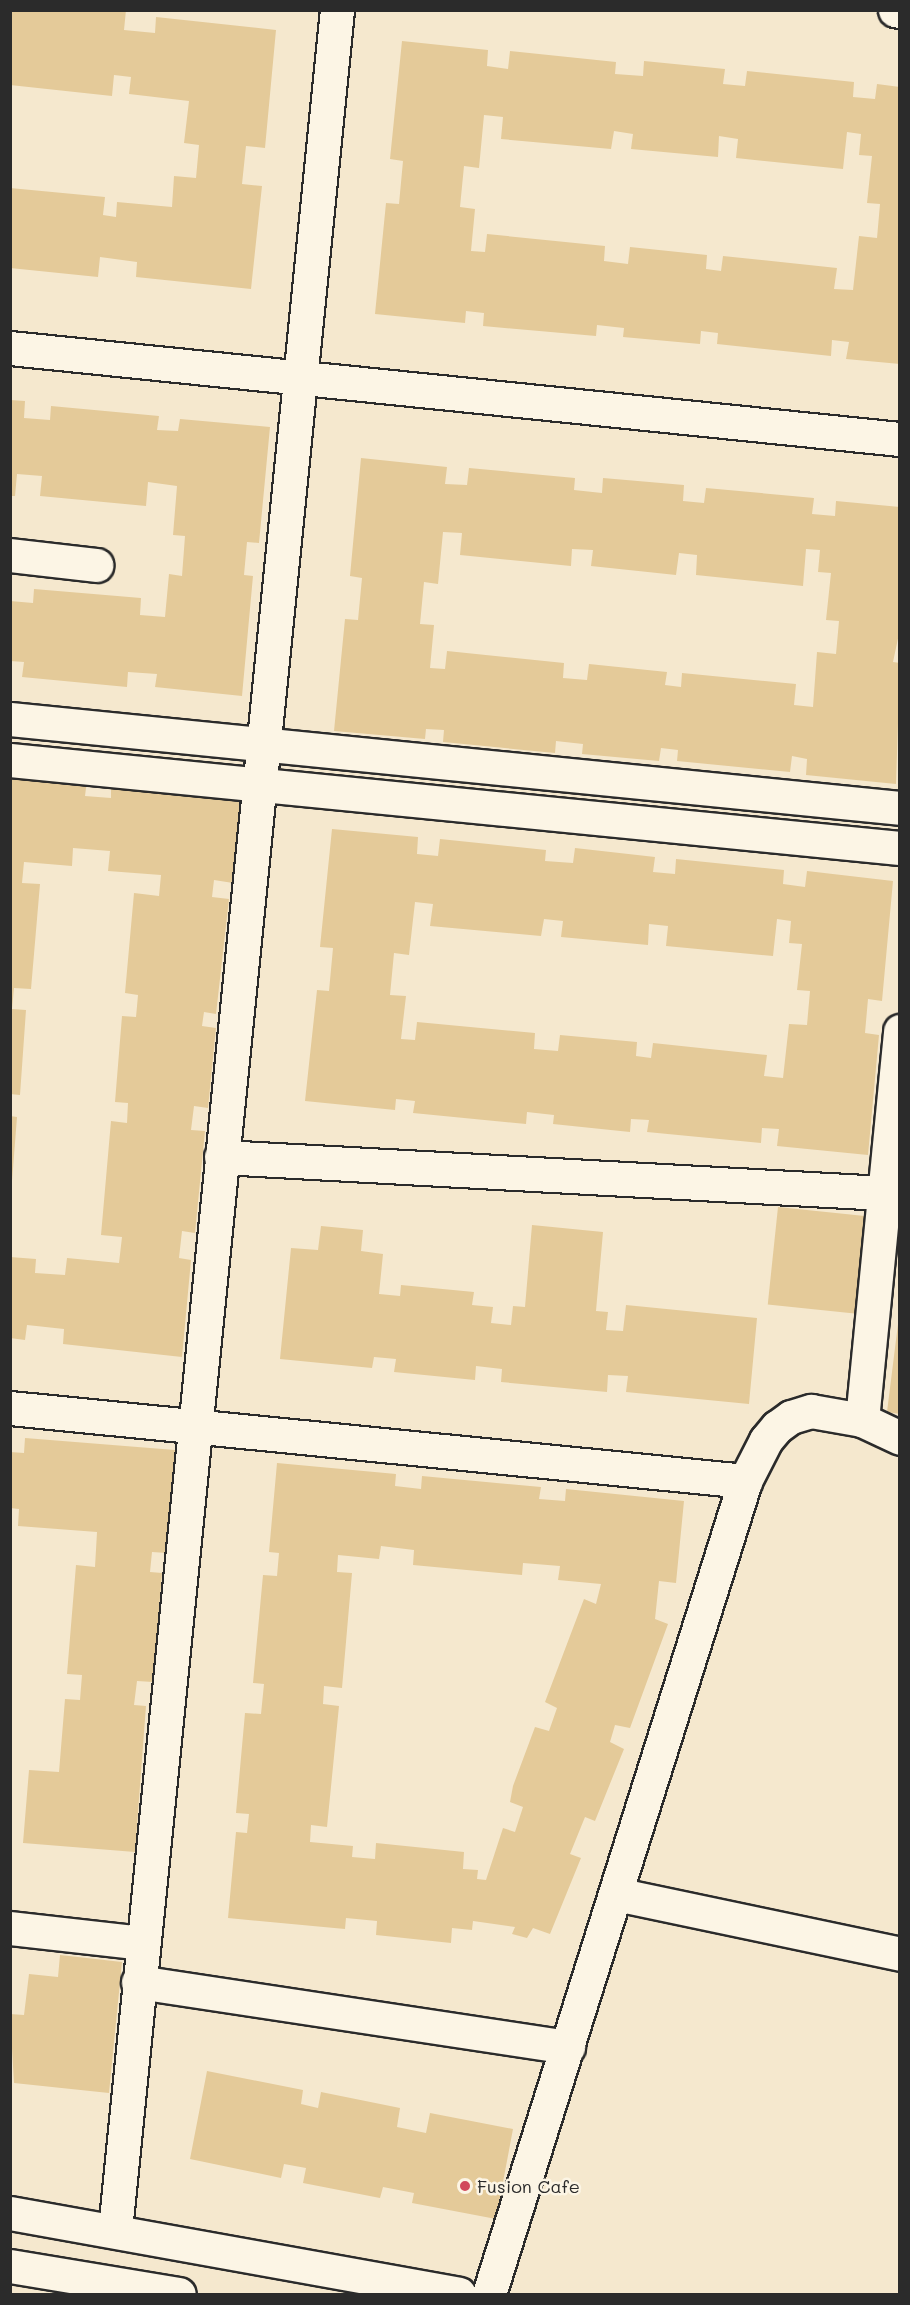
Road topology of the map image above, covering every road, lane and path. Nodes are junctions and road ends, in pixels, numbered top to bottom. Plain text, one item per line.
1 (337, 10) edge
2 (10, 348) edge
3 (300, 378) junction
4 (900, 439) edge
5 (10, 555) edge
6 (96, 565) dead end
7 (10, 719) edge
8 (263, 743) junction
9 (10, 760) edge
10 (259, 786) junction
11 (900, 808) edge
12 (900, 848) edge
13 (900, 1031) edge
14 (221, 1157) junction
15 (884, 1193) junction
16 (10, 1408) edge
17 (862, 1420) junction
18 (194, 1426) junction
19 (900, 1438) edge
20 (746, 1481) junction
21 (616, 1894) junction
22 (10, 1928) edge
23 (143, 1943) junction
24 (900, 1954) edge
25 (138, 1983) junction
26 (568, 2047) junction
27 (10, 2213) edge
28 (115, 2230) junction
29 (10, 2266) edge
30 (179, 2295) edge
31 (459, 2295) edge
32 (489, 2295) edge

1 - 3 street
2 - 3 street
3 - 4 street
3 - 8 street
5 - 6 street
7 - 8 street
8 - 10 street
8 - 11 street
9 - 10 street
10 - 12 street
10 - 14 street
13 - 15 street
14 - 15 street
14 - 18 street
15 - 17 street
16 - 18 street
17 - 19 street
17 - 20 street
18 - 20 street
18 - 23 street
20 - 21 street
21 - 24 street
21 - 26 street
22 - 23 street
23 - 25 street
25 - 26 street
25 - 28 street
26 - 32 street
27 - 28 street
28 - 31 street
29 - 30 street

